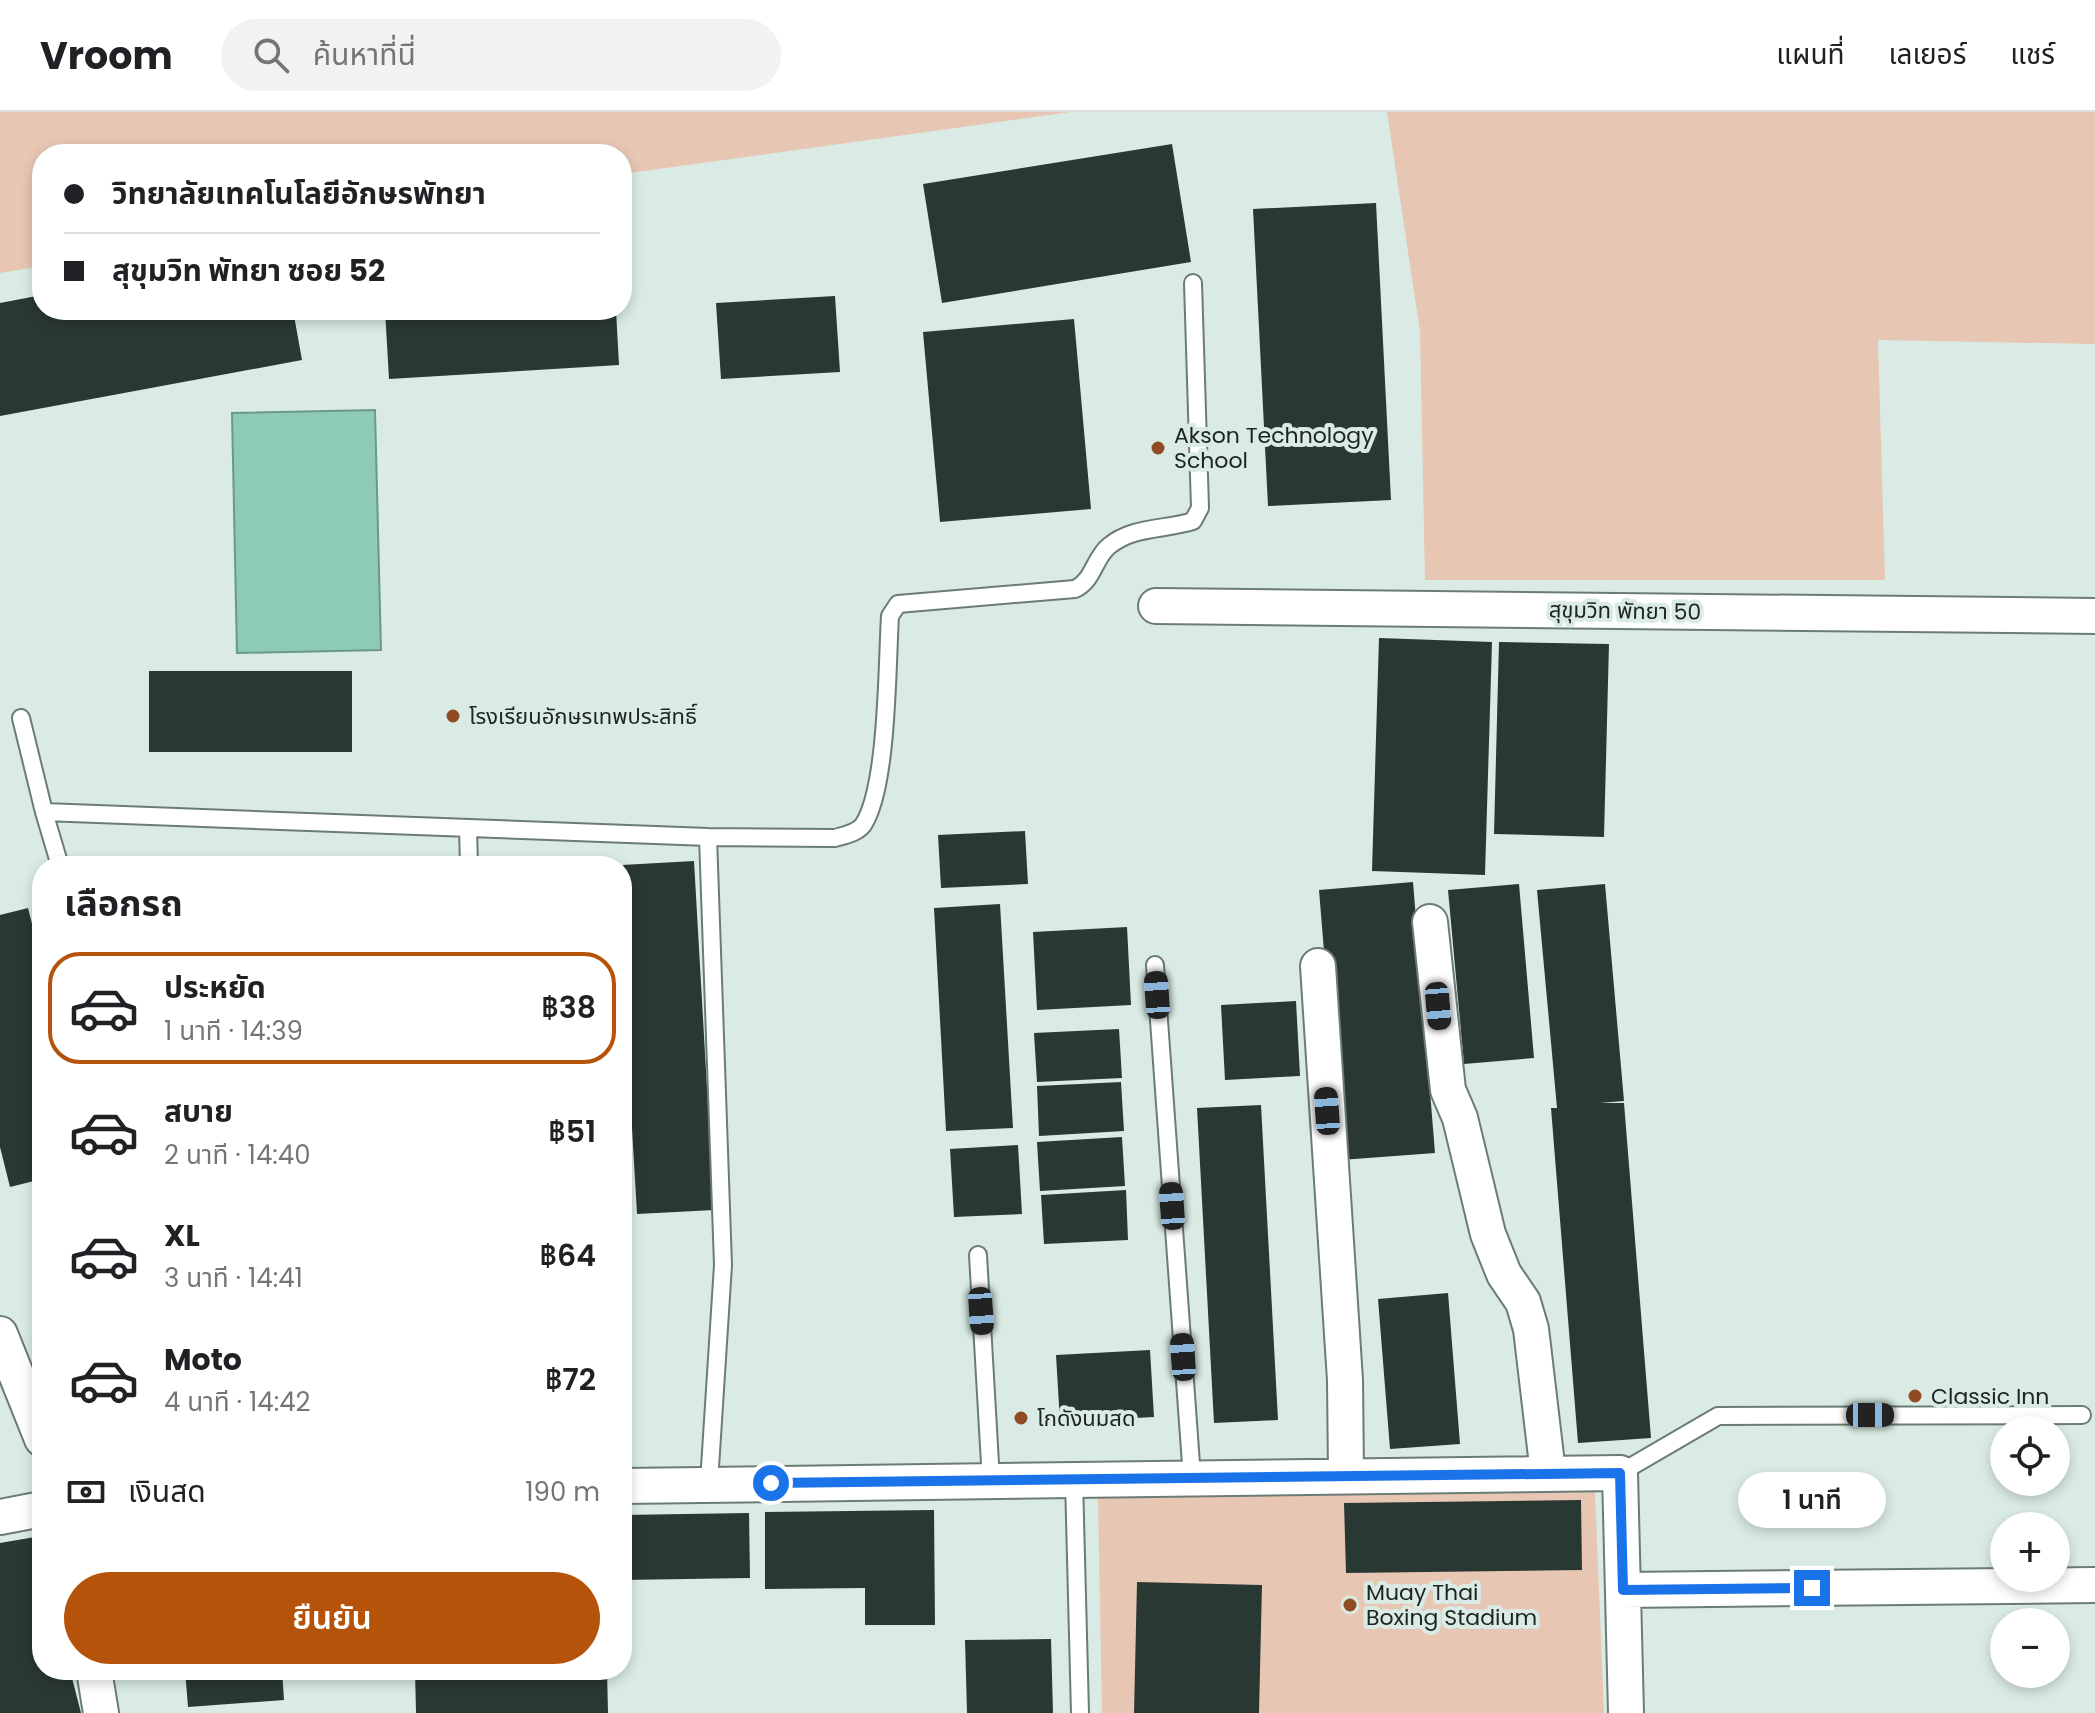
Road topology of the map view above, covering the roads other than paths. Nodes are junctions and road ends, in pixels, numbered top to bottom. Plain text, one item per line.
1 (1193, 283) dead end
2 (1156, 606) dead end
3 (2095, 616) edge
4 (21, 718) dead end
5 (44, 812) junction
6 (468, 828) junction
7 (708, 837) junction
8 (57, 856) edge
9 (469, 856) edge
10 (1430, 922) dead end
11 (1155, 965) dead end
12 (1318, 966) dead end
13 (978, 1255) dead end
14 (0, 1334) edge
15 (32, 1414) edge
16 (2082, 1415) dead end
17 (1548, 1473) junction
18 (1620, 1473) junction
19 (1346, 1474) junction
20 (1192, 1478) junction
21 (1074, 1480) junction
22 (991, 1481) junction
23 (709, 1483) junction
24 (632, 1486) edge
25 (32, 1511) edge
26 (0, 1517) edge
27 (2095, 1585) edge
28 (1623, 1590) junction
29 (96, 1680) edge
30 (101, 1713) edge
31 (1080, 1713) edge
32 (1626, 1713) edge

1 - 7 lane
2 - 3 street, สุขุมวิท พัทยา 50
4 - 5 lane
5 - 6 lane
5 - 8 lane
6 - 7 lane
6 - 9 lane
7 - 23 lane
10 - 17 street
11 - 20 lane
12 - 19 street
13 - 22 lane
14 - 15 street
16 - 18 lane
17 - 18 street
17 - 19 street
18 - 28 street
19 - 20 street
20 - 21 street
21 - 22 street
21 - 31 lane
22 - 23 street
23 - 24 street
25 - 26 street
27 - 28 street
28 - 32 street
29 - 30 street

